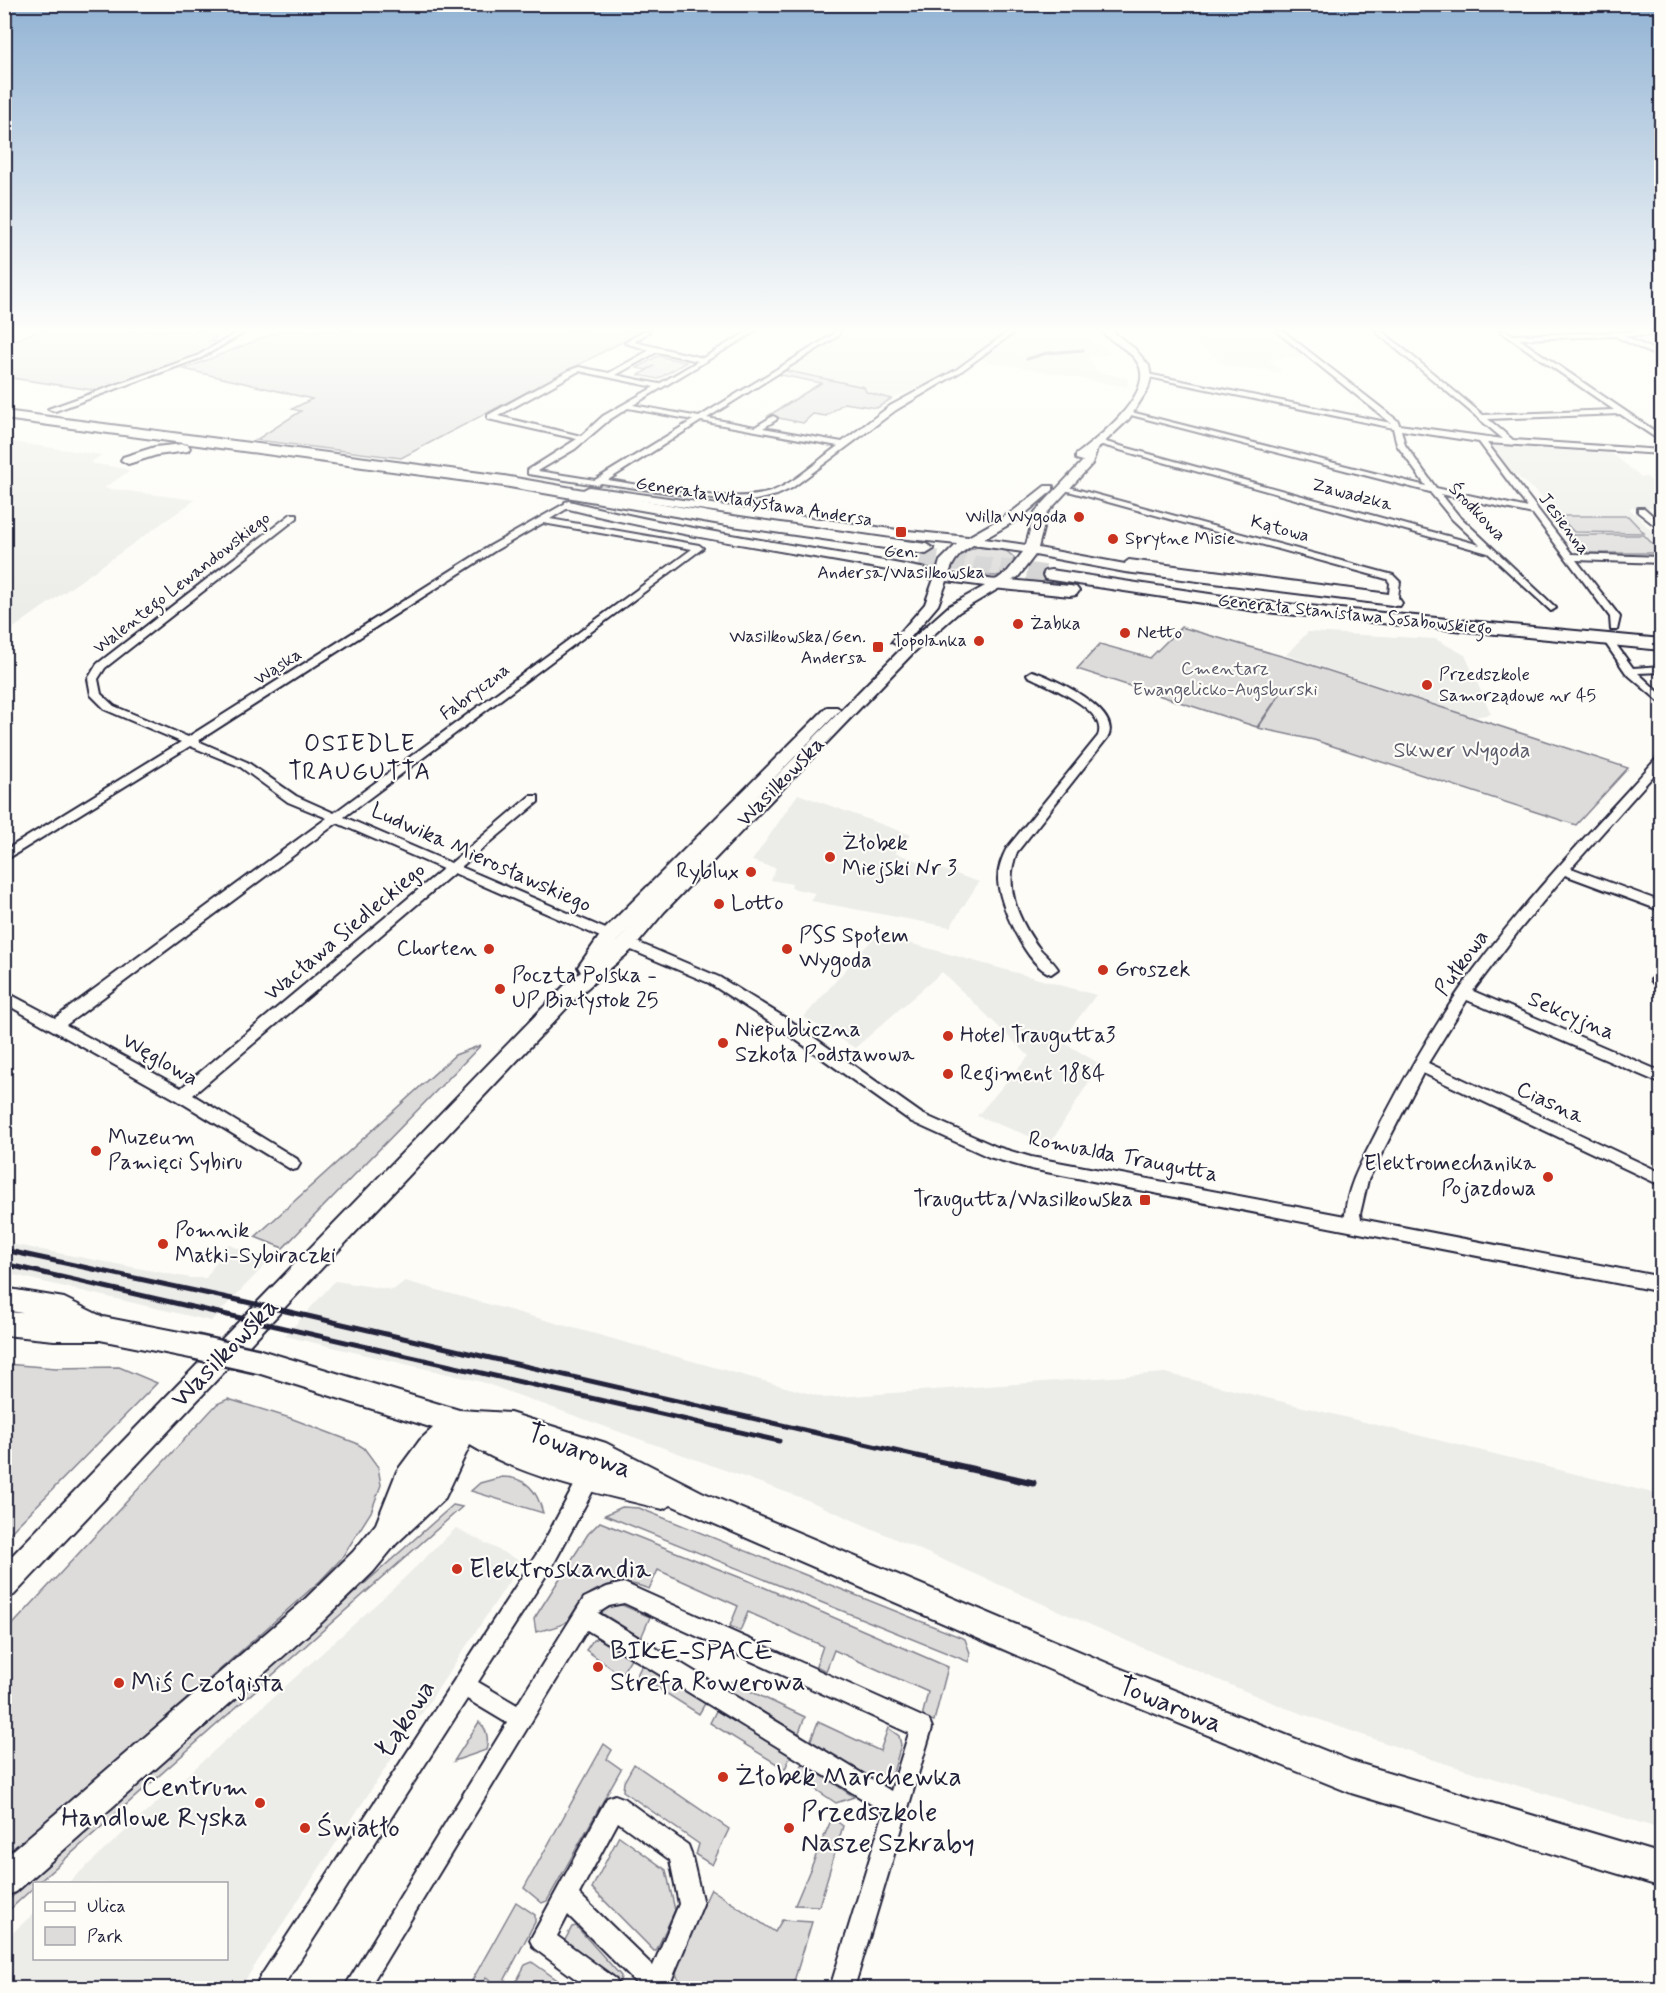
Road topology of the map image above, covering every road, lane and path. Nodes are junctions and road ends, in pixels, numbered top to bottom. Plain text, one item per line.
1 (39, 424) edge
2 (113, 424) edge
3 (521, 424) edge
4 (599, 424) edge
5 (696, 424) edge
6 (722, 424) edge
7 (764, 424) edge
8 (872, 424) edge
9 (1117, 424) edge
10 (1171, 424) edge
11 (1384, 424) edge
12 (1394, 424) edge
13 (1491, 424) edge
14 (1639, 424) edge
15 (1398, 427) junction
16 (756, 429) junction
17 (582, 438) junction
18 (1481, 440) junction
19 (1662, 440) edge
20 (1512, 443) junction
21 (845, 445) junction
22 (1095, 447) junction
23 (1662, 452) edge
24 (504, 481) junction
25 (596, 485) junction
26 (1064, 487) junction
27 (1433, 490) junction
28 (521, 494) junction
29 (569, 505) junction
30 (1641, 510) dead end
31 (1534, 512) junction
32 (294, 516) dead end
33 (540, 520) junction
34 (1662, 529) edge
35 (969, 541) junction
36 (1031, 550) junction
37 (1491, 551) junction
38 (1568, 557) junction
39 (1662, 560) edge
40 (1129, 563) dead end
41 (941, 576) junction
42 (999, 584) junction
43 (1394, 600) junction
44 (1551, 608) dead end
45 (1539, 622) junction
46 (1503, 630) junction
47 (1662, 632) edge
48 (1612, 634) junction
49 (1662, 645) edge
50 (1662, 669) edge
51 (1630, 671) junction
52 (1032, 674) dead end
53 (1662, 701) edge
54 (110, 708) joint
55 (191, 741) junction
56 (1662, 759) edge
57 (534, 799) dead end
58 (337, 818) junction
59 (4, 857) edge
60 (452, 868) junction
61 (1563, 870) junction
62 (1662, 907) edge
63 (619, 939) junction
64 (1051, 969) dead end
65 (1465, 993) junction
66 (4, 996) edge
67 (56, 1025) junction
68 (1421, 1066) junction
69 (1662, 1078) edge
70 (182, 1096) junction
71 (292, 1164) dead end
72 (1662, 1180) edge
73 (1353, 1226) junction
74 (1662, 1285) edge
75 (4, 1299) edge
76 (4, 1323) edge
77 (100, 1328) junction
78 (459, 1423) junction
79 (590, 1478) junction
80 (692, 1502) junction
81 (4, 1585) edge
82 (584, 1616) junction
83 (462, 1685) junction
84 (520, 1719) junction
85 (897, 1808) junction
86 (1662, 1870) edge
87 (4, 1880) edge
88 (565, 1896) junction
89 (656, 1988) edge
90 (268, 1989) edge
91 (356, 1989) edge
92 (608, 1989) edge
93 (842, 1989) edge

1 - 28 highway, Generała Władysława Andersa
2 - 24 highway, Generała Władysława Andersa
3 - 17 street
4 - 17 street
5 - 25 street
6 - 16 street
7 - 16 street
8 - 21 street
9 - 22 main road
10 - 27 street
11 - 15 street
12 - 15 street
13 - 20 street
14 - 19 street
15 - 18 street
15 - 27 street, Środkowa
16 - 21 street
17 - 25 street
18 - 20 street
18 - 31 street, Jesienna
20 - 23 street
21 - 25 street
22 - 26 main road
22 - 35 main road
22 - 37 street, Zawadzka
24 - 25 highway
24 - 28 highway, Generała Władysława Andersa
25 - 35 main road
26 - 36 main road
26 - 43 street, Kątowa
27 - 31 street
27 - 37 street, Środkowa
28 - 29 highway
29 - 33 street, Wąska
29 - 41 main road
30 - 34 street
31 - 38 street, Jesienna
32 - 54 street, Walentego Lewandowskiego
33 - 55 street, Wąska
33 - 58 street, Fabryczna
35 - 36 main road
35 - 41 main road, Wasilkowska
36 - 42 main road, Wasilkowska
36 - 43 main road
37 - 44 street, Środkowa
38 - 39 street
38 - 48 street, Jesienna
40 - 43 street
41 - 42 main road
41 - 63 main road, Wasilkowska
42 - 46 highway
42 - 63 main road, Wasilkowska
43 - 45 highway
45 - 46 highway, Generała Stanisława Sosabowskiego
45 - 48 highway, Generała Stanisława Sosabowskiego
46 - 48 highway, Generała Stanisława Sosabowskiego
47 - 48 highway, Generała Stanisława Sosabowskiego
48 - 49 highway, Generała Stanisława Sosabowskiego
48 - 51 street, Jesienna
50 - 51 street
51 - 53 street, Jesienna
52 - 64 street
54 - 55 street, Ludwika Mierosławskiego
55 - 58 street, Ludwika Mierosławskiego
55 - 59 street, Wąska
56 - 61 street, Pułkowa
57 - 60 street, Wacława Siedleckiego
58 - 60 street, Ludwika Mierosławskiego
58 - 67 street, Fabryczna
60 - 63 street, Ludwika Mierosławskiego
60 - 70 street, Wacława Siedleckiego
61 - 62 street
61 - 65 street, Pułkowa
63 - 73 street, Romualda Traugutta
63 - 81 main road, Wasilkowska
65 - 68 street, Pułkowa
65 - 69 street, Sekcyjna
66 - 67 street, Węglowa
67 - 70 street, Węglowa
68 - 72 street, Ciasna
68 - 73 street, Pułkowa
70 - 71 street, Węglowa
73 - 74 street, Romualda Traugutta
75 - 77 main road
76 - 77 main road
77 - 78 main road, Towarowa, bridge
78 - 79 main road, Towarowa
78 - 80 main road, Towarowa
78 - 87 main road
79 - 80 main road, Towarowa
79 - 83 street, Łąkowa
80 - 86 main road, Towarowa
82 - 84 street
82 - 85 street
82 - 85 street
83 - 84 street
83 - 90 street, Łąkowa
84 - 91 street
85 - 93 street
88 - 89 street
88 - 89 street
88 - 92 street

